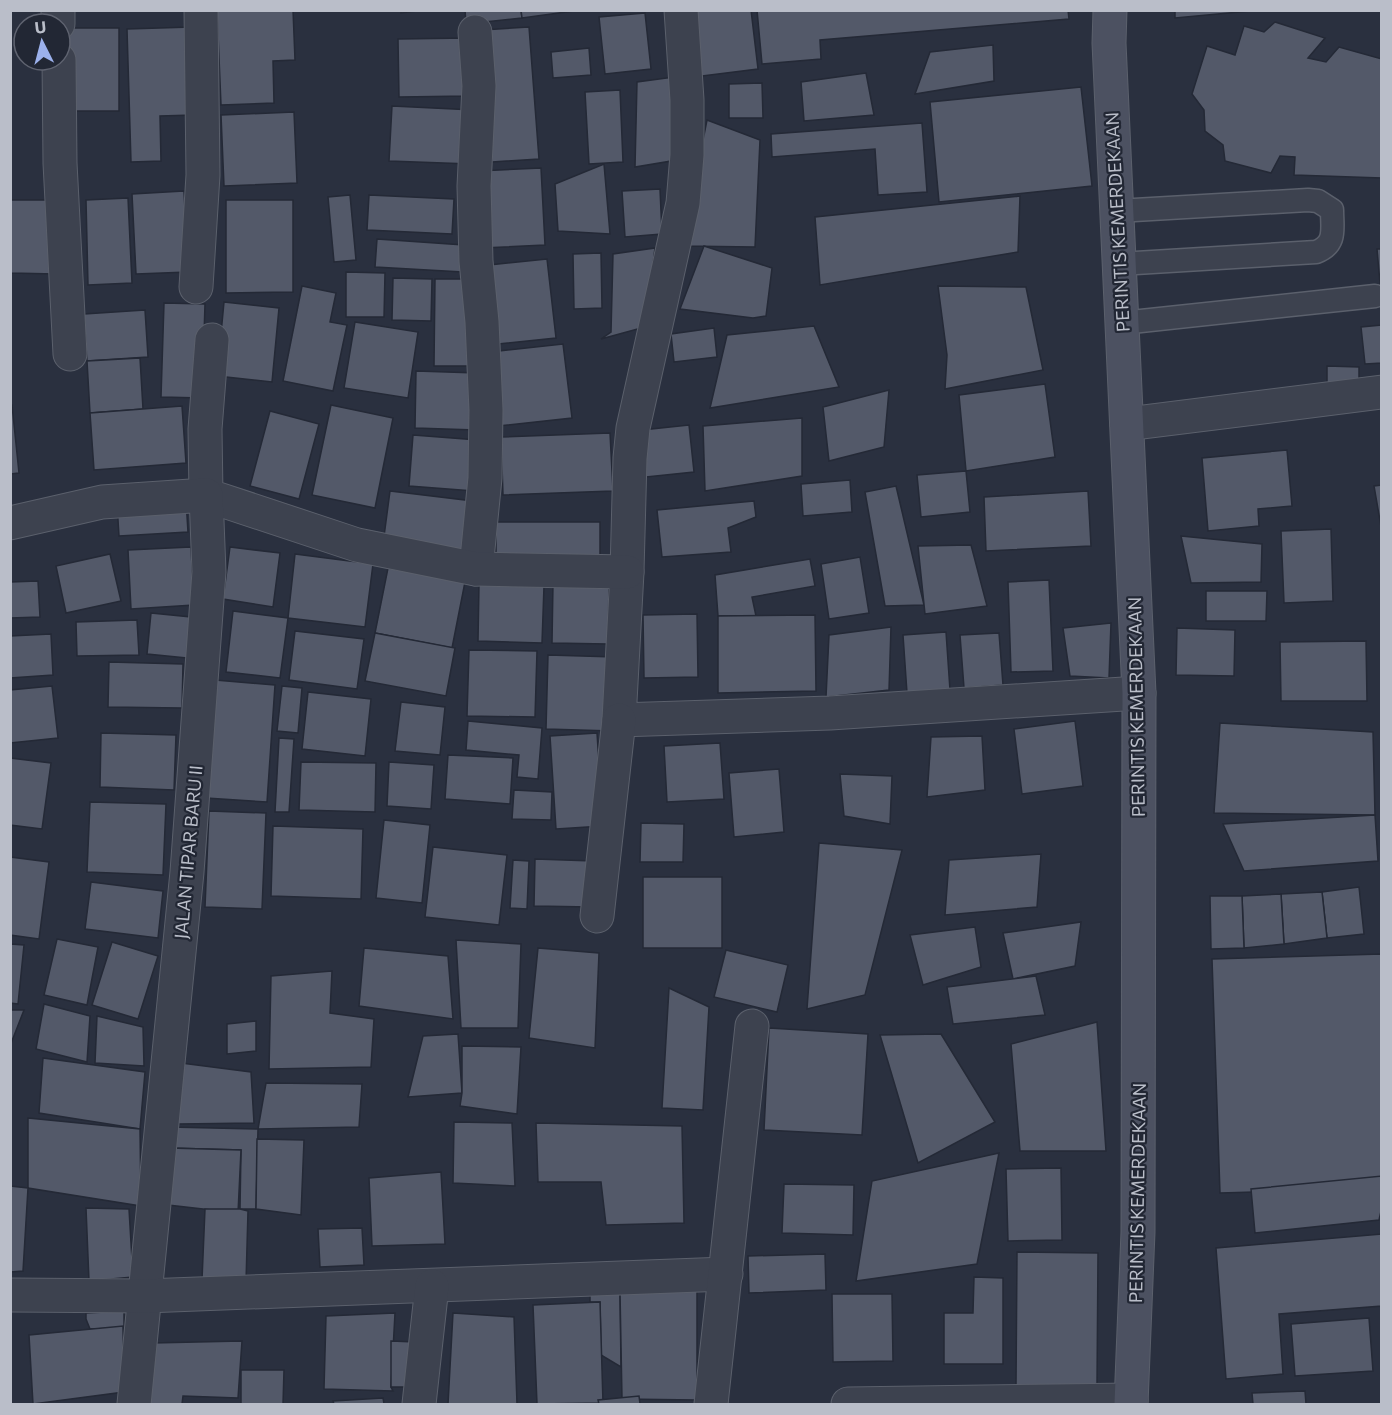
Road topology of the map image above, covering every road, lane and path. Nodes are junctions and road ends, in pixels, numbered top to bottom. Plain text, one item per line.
1 (201, 10) edge
2 (681, 10) edge
3 (1110, 10) edge
4 (475, 32) dead end
5 (59, 72) edge
6 (1117, 211) junction
7 (1119, 264) junction
8 (196, 287) dead end
9 (1375, 296) dead end
10 (1122, 323) junction
11 (212, 340) dead end
12 (70, 354) dead end
13 (1382, 392) edge
14 (1127, 424) junction
15 (206, 495) junction
16 (10, 523) edge
17 (476, 569) junction
18 (627, 572) junction
19 (1139, 693) junction
20 (619, 720) junction
21 (597, 916) dead end
22 (752, 1026) dead end
23 (726, 1274) junction
24 (432, 1286) junction
25 (10, 1295) edge
26 (145, 1296) junction
27 (1131, 1402) edge
28 (134, 1404) edge
29 (419, 1404) edge
30 (711, 1404) edge
31 (848, 1404) edge

1 - 8 street
2 - 18 street
3 - 6 street, PERINTIS KEMERDEKAAN
4 - 17 street
5 - 12 street
6 - 7 street, PERINTIS KEMERDEKAAN
6 - 7 lane
7 - 10 street, PERINTIS KEMERDEKAAN
9 - 10 lane
10 - 14 street, PERINTIS KEMERDEKAAN
11 - 15 street, JALAN TIPAR BARU II
13 - 14 street
14 - 19 street, PERINTIS KEMERDEKAAN
15 - 16 street
15 - 17 street
15 - 26 street, JALAN TIPAR BARU II
17 - 18 street
18 - 20 street
19 - 20 street
19 - 27 street, PERINTIS KEMERDEKAAN
20 - 21 street
22 - 23 street
23 - 24 street
23 - 30 street
24 - 26 street
24 - 29 street
25 - 26 street
26 - 28 street, JALAN TIPAR BARU II
27 - 31 street

